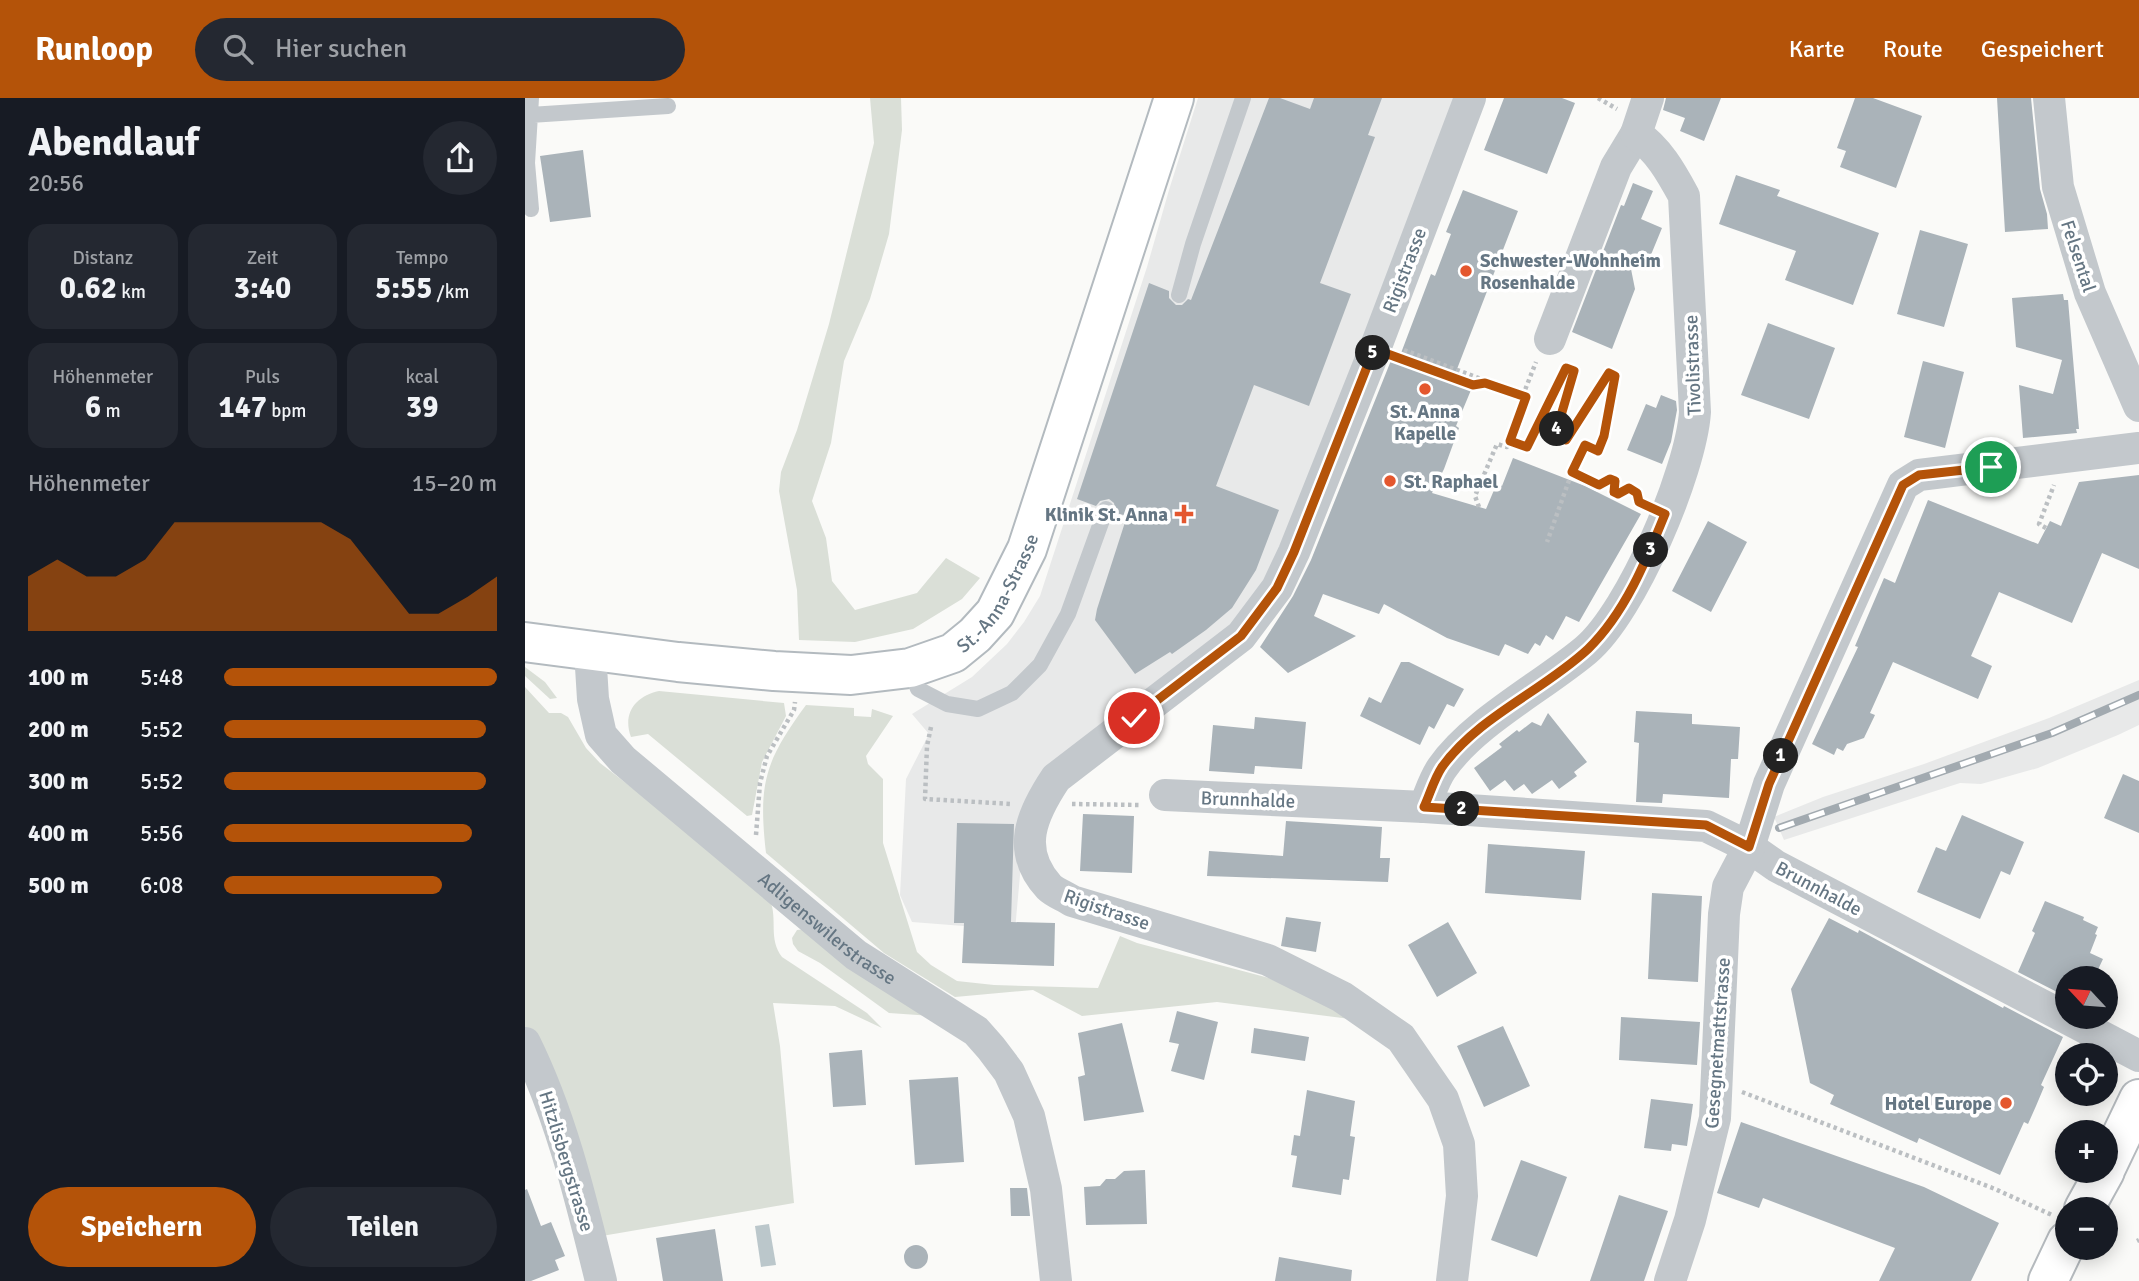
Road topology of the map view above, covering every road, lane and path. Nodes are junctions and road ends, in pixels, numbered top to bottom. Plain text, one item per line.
1 (531, 98) edge
2 (1174, 98) edge
3 (1243, 98) edge
4 (1470, 98) edge
5 (1648, 98) edge
6 (2049, 98) edge
7 (668, 106) dead end
8 (530, 115) junction
9 (1636, 134) junction
10 (531, 209) dead end
11 (1179, 295) dead end
12 (1550, 339) joint
13 (1387, 348) junction
14 (1485, 383) junction
15 (1526, 397) junction
16 (2139, 406) edge
17 (1510, 441) junction
18 (2139, 448) edge
19 (2064, 458) junction
20 (1572, 472) junction
21 (1479, 507) dead end
22 (1106, 509) dead end
23 (1665, 514) junction
24 (2046, 528) dead end
25 (1547, 542) dead end
26 (525, 642) edge
27 (590, 651) junction
28 (910, 668) junction
29 (796, 701) dead end
30 (930, 727) dead end
31 (1165, 795) joint
32 (1014, 804) dead end
33 (1071, 804) dead end
34 (1424, 807) junction
35 (756, 841) dead end
36 (1749, 847) junction
37 (525, 1043) edge
38 (2139, 1056) edge
39 (1738, 1091) dead end
40 (2139, 1099) edge
41 (2118, 1143) edge
42 (2055, 1216) edge
43 (2055, 1260) edge
44 (601, 1281) edge
45 (1056, 1281) edge
46 (1452, 1281) edge
47 (1670, 1281) edge
48 (2048, 1281) edge

1 - 8 lane
2 - 28 main road, St.-Anna-Strasse
3 - 11 lane
4 - 13 street, Rigistrasse
5 - 9 street
6 - 16 street, Felsental
7 - 8 lane
8 - 10 lane
9 - 12 street
9 - 23 street, Tivolistrasse
12 - 15 path
13 - 14 path
13 - 14 path
13 - 46 street, Rigistrasse
14 - 15 path
15 - 17 path
17 - 20 path
17 - 21 path
18 - 19 street, Gesegnetmattstrasse
19 - 24 path
19 - 36 street, Gesegnetmattstrasse
20 - 23 path
20 - 25 path
22 - 28 lane
23 - 34 street, Tivolistrasse
26 - 27 main road
27 - 28 main road, St.-Anna-Strasse
27 - 45 street, Adligenswilerstrasse
29 - 35 path
30 - 32 path
31 - 33 path
31 - 34 street, Brunnhalde
34 - 36 street, Brunnhalde
36 - 38 street, Brunnhalde
36 - 47 street, Gesegnetmattstrasse
37 - 44 street, Hitzlisbergstrasse
39 - 42 path
40 - 41 main road
43 - 48 main road

